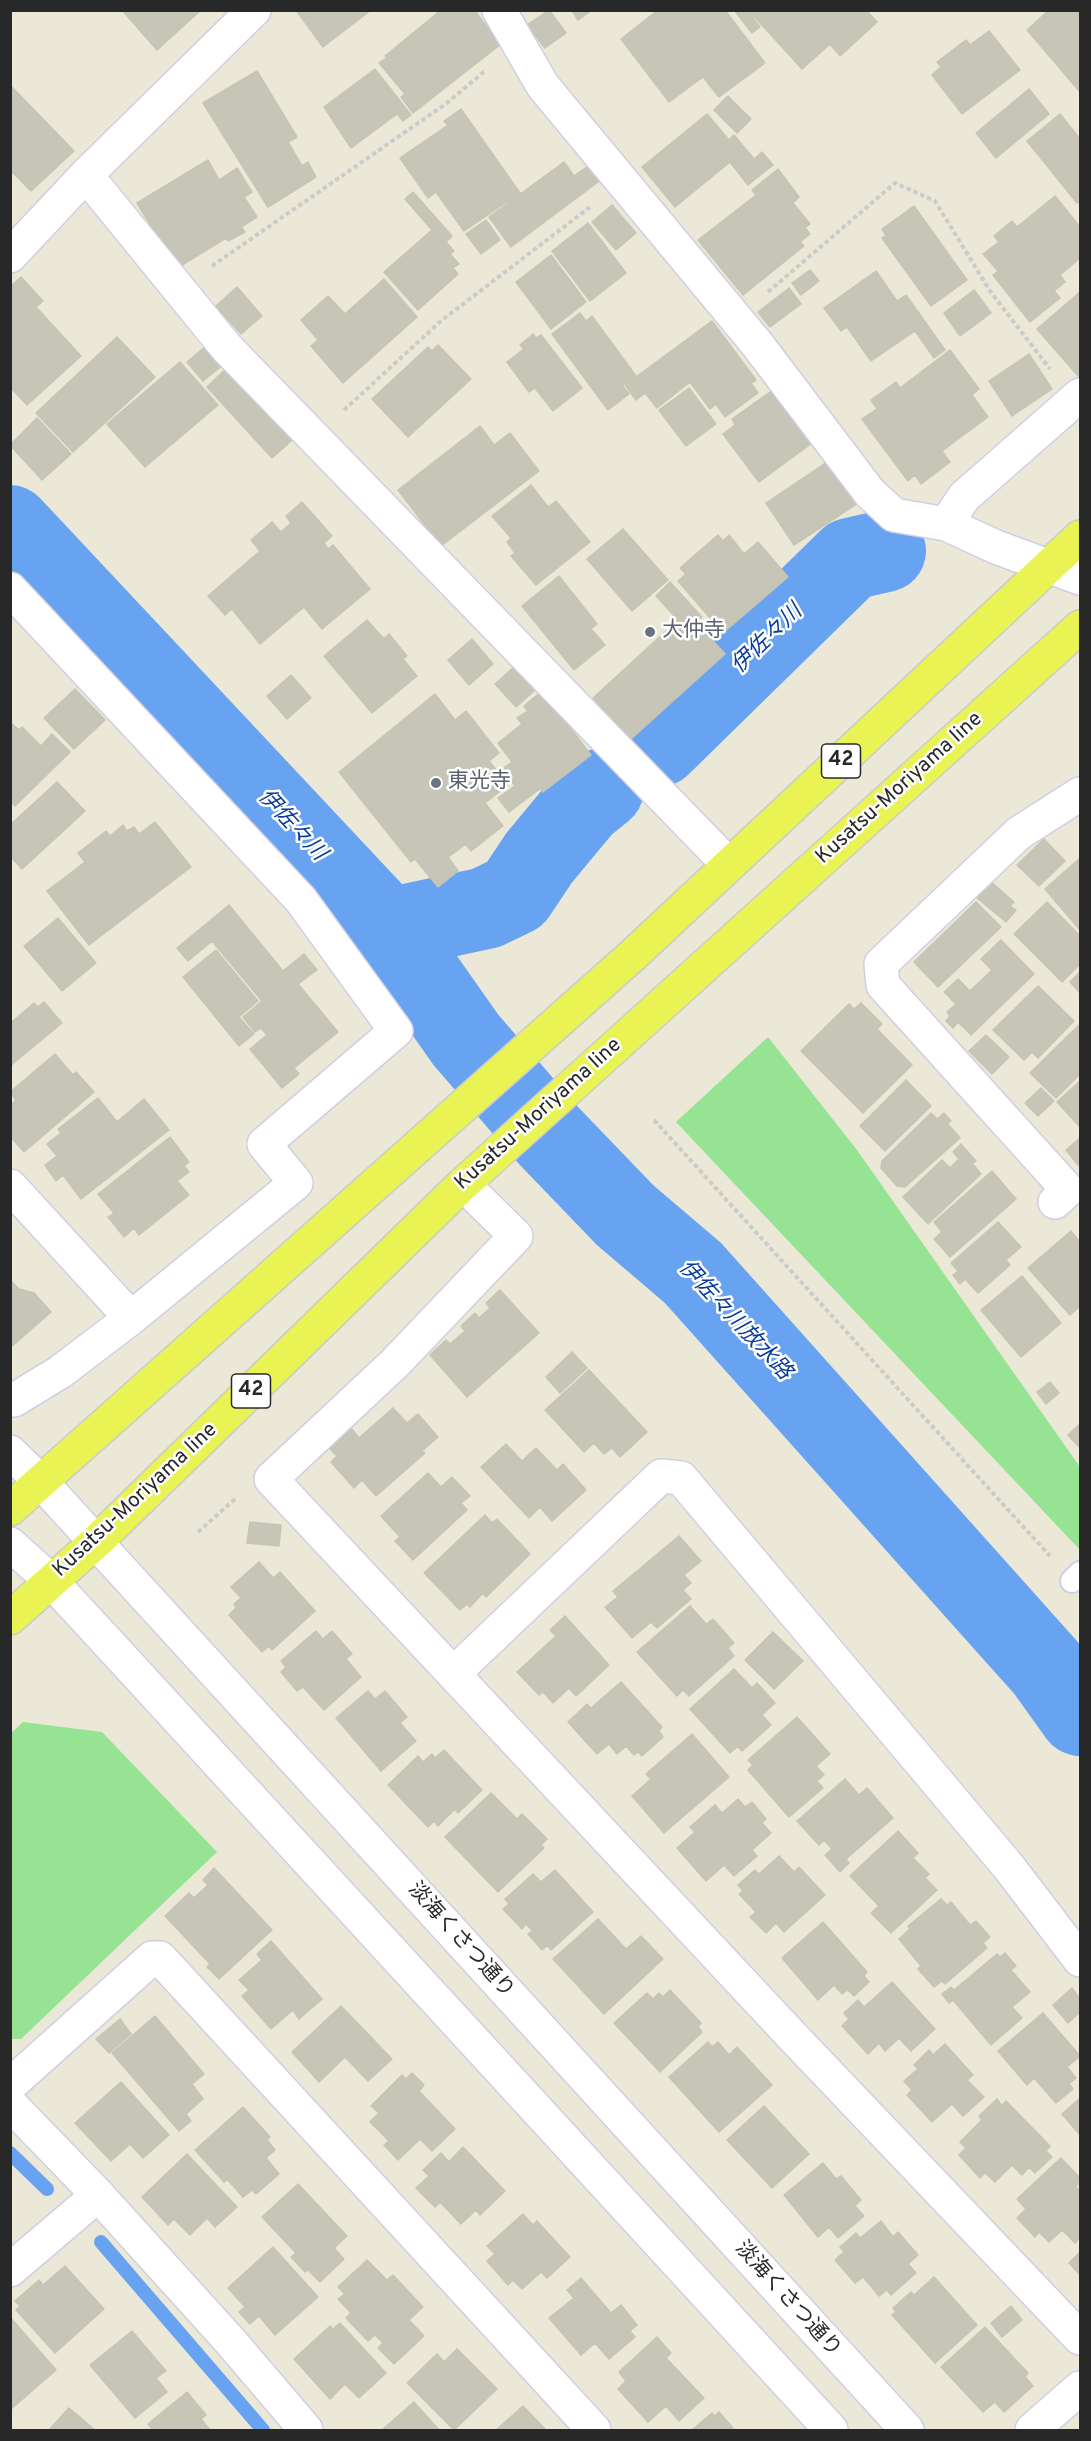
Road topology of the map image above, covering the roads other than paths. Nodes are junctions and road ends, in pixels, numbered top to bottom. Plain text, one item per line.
1 (254, 10) edge
2 (499, 10) edge
3 (86, 175) junction
4 (10, 256) edge
5 (1077, 398) edge
6 (946, 524) junction
7 (1080, 537) edge
8 (1048, 566) junction
9 (1080, 578) edge
10 (10, 589) edge
11 (1080, 627) edge
12 (1080, 794) edge
13 (729, 866) junction
14 (463, 1184) junction
15 (10, 1186) edge
16 (1055, 1202) dead end
17 (131, 1318) junction
18 (14, 1400) dead end
19 (10, 1452) edge
20 (41, 1482) junction
21 (10, 1509) edge
22 (96, 1542) junction
23 (10, 1544) edge
24 (51, 1581) junction
25 (10, 1617) edge
26 (454, 1673) junction
27 (1080, 1960) edge
28 (10, 2085) edge
29 (10, 2104) edge
30 (98, 2195) junction
31 (10, 2270) edge
32 (1080, 2338) edge
33 (1080, 2388) edge
34 (306, 2430) edge
35 (594, 2430) edge
36 (831, 2430) edge
37 (907, 2430) edge
38 (1032, 2430) edge

1 - 3 street
2 - 6 street
3 - 4 street
3 - 13 street
5 - 6 street
6 - 8 street
7 - 8 main road, 42
8 - 9 street
8 - 13 main road, 42
10 - 17 street
11 - 14 main road, Kusatsu-Moriyama line / 42
12 - 16 street
13 - 20 main road, 42
14 - 22 main road, Kusatsu-Moriyama line / 42
14 - 26 street
15 - 17 street
17 - 18 street
19 - 20 street, 淡海くさつ通り
20 - 21 main road, 42
20 - 22 street, 淡海くさつ通り
22 - 24 main road, Kusatsu-Moriyama line / 42
22 - 37 street, 淡海くさつ通り
23 - 24 street
24 - 25 main road, Kusatsu-Moriyama line / 42
24 - 36 street
26 - 27 street
26 - 32 street
28 - 35 street
29 - 30 street
30 - 31 street
30 - 34 street
33 - 38 street

